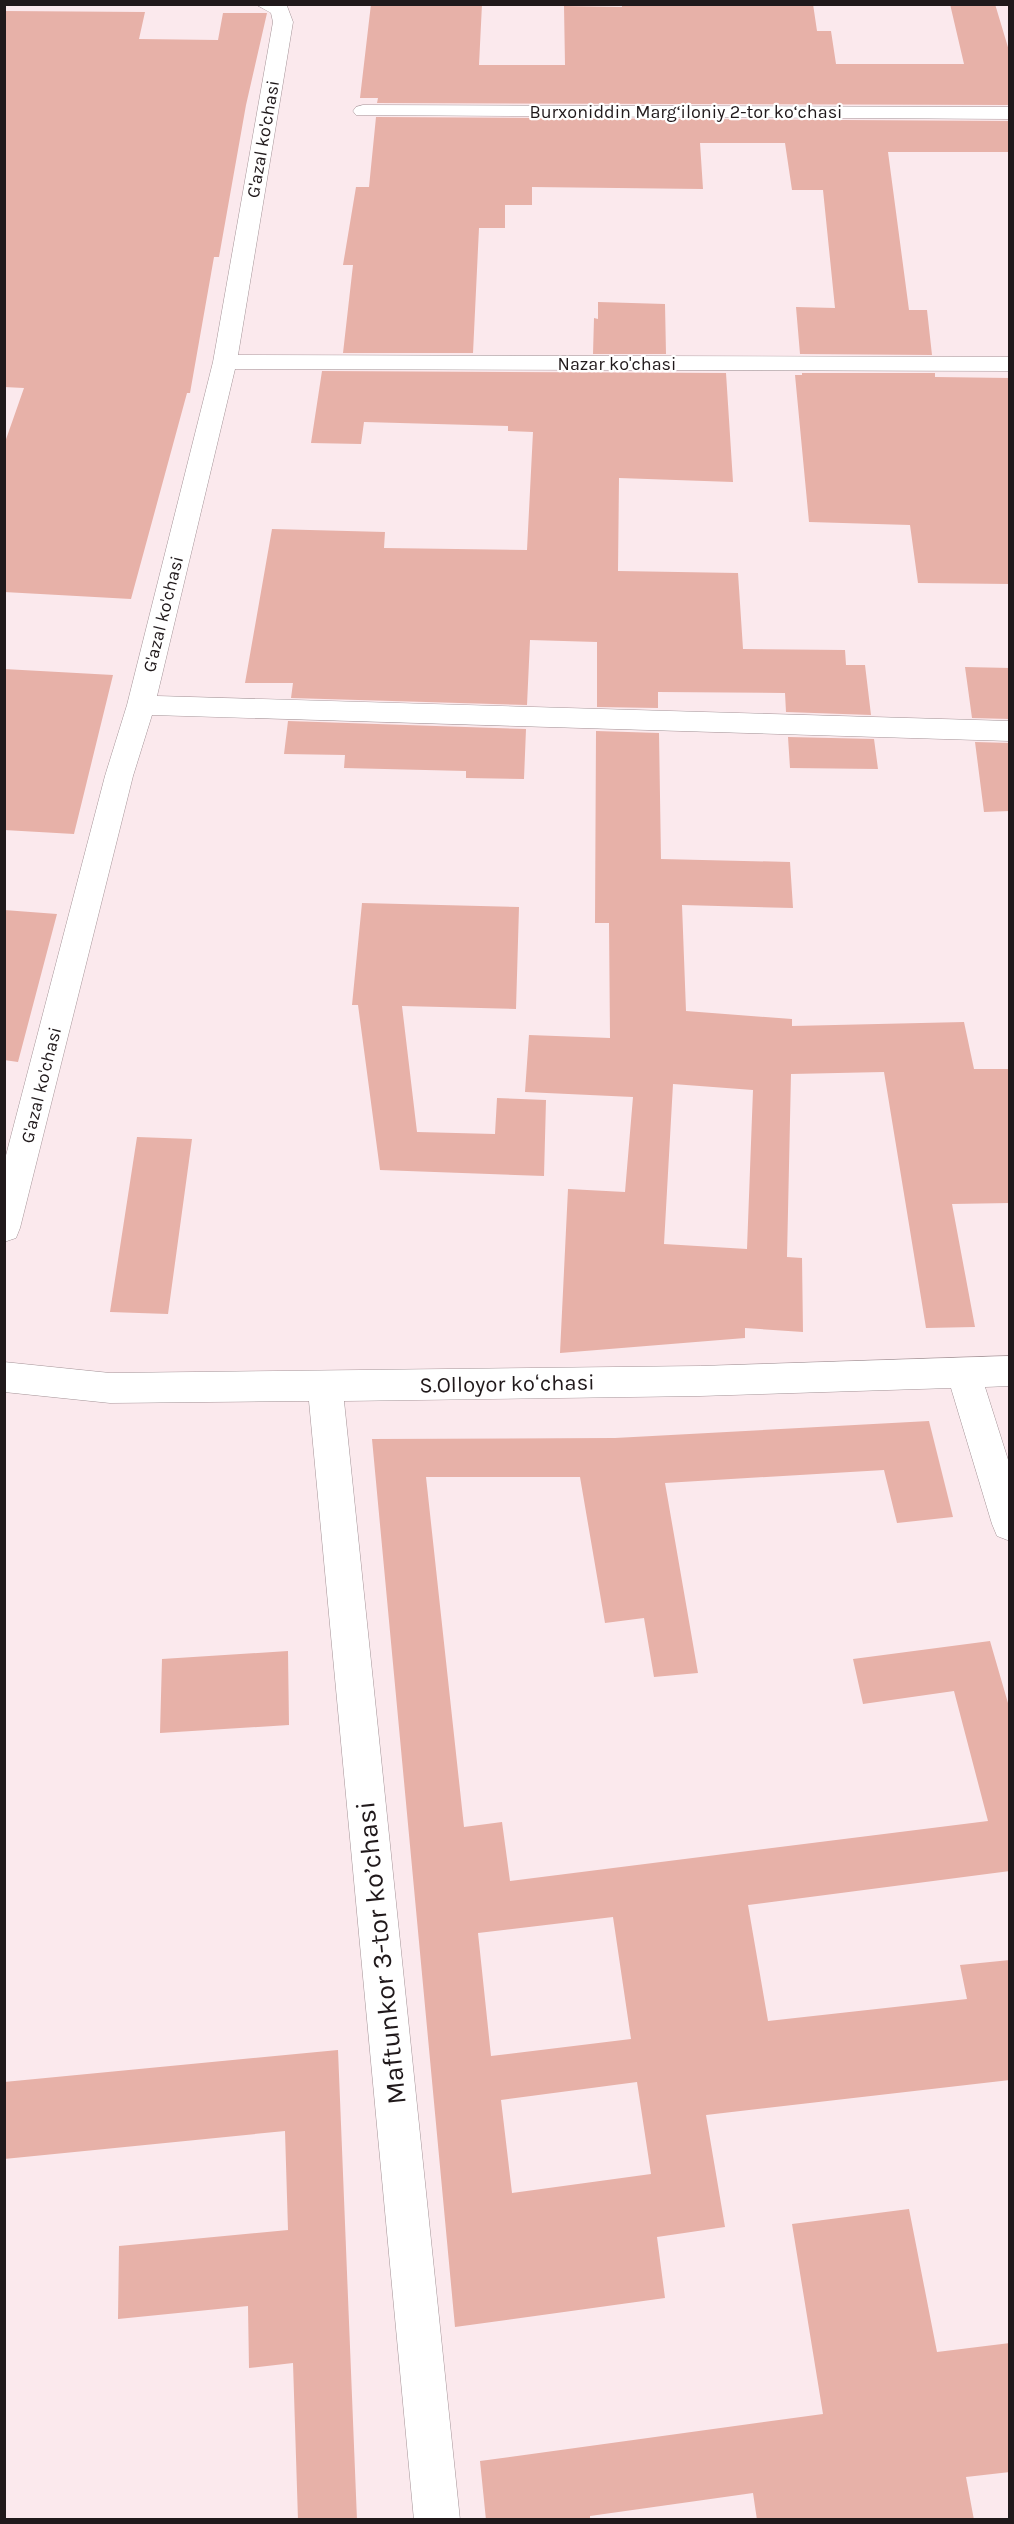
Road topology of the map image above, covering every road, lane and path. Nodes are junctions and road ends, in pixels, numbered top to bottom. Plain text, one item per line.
1 (265, 4) edge
2 (363, 111) dead end
3 (1010, 113) edge
4 (225, 362) junction
5 (1010, 364) edge
6 (141, 705) junction
7 (1010, 731) edge
8 (4, 1228) edge
9 (1010, 1371) edge
10 (963, 1372) junction
11 (4, 1377) edge
12 (325, 1386) junction
13 (1010, 1524) edge
14 (437, 2520) edge

1 - 4 street, G'azal ko'chasi
2 - 3 street, Burxoniddin Marg‘iloniy 2-tor ko‘chasi
4 - 5 street, Nazar ko'chasi
4 - 6 street, G'azal ko'chasi
6 - 7 street
6 - 8 street, G'azal ko'chasi
9 - 10 street, S.Olloyor koʻchasi
10 - 12 street, S.Olloyor koʻchasi
10 - 13 street
11 - 12 street, S.Olloyor koʻchasi
12 - 14 street, Maftunkor 3-tor koʼchasi

